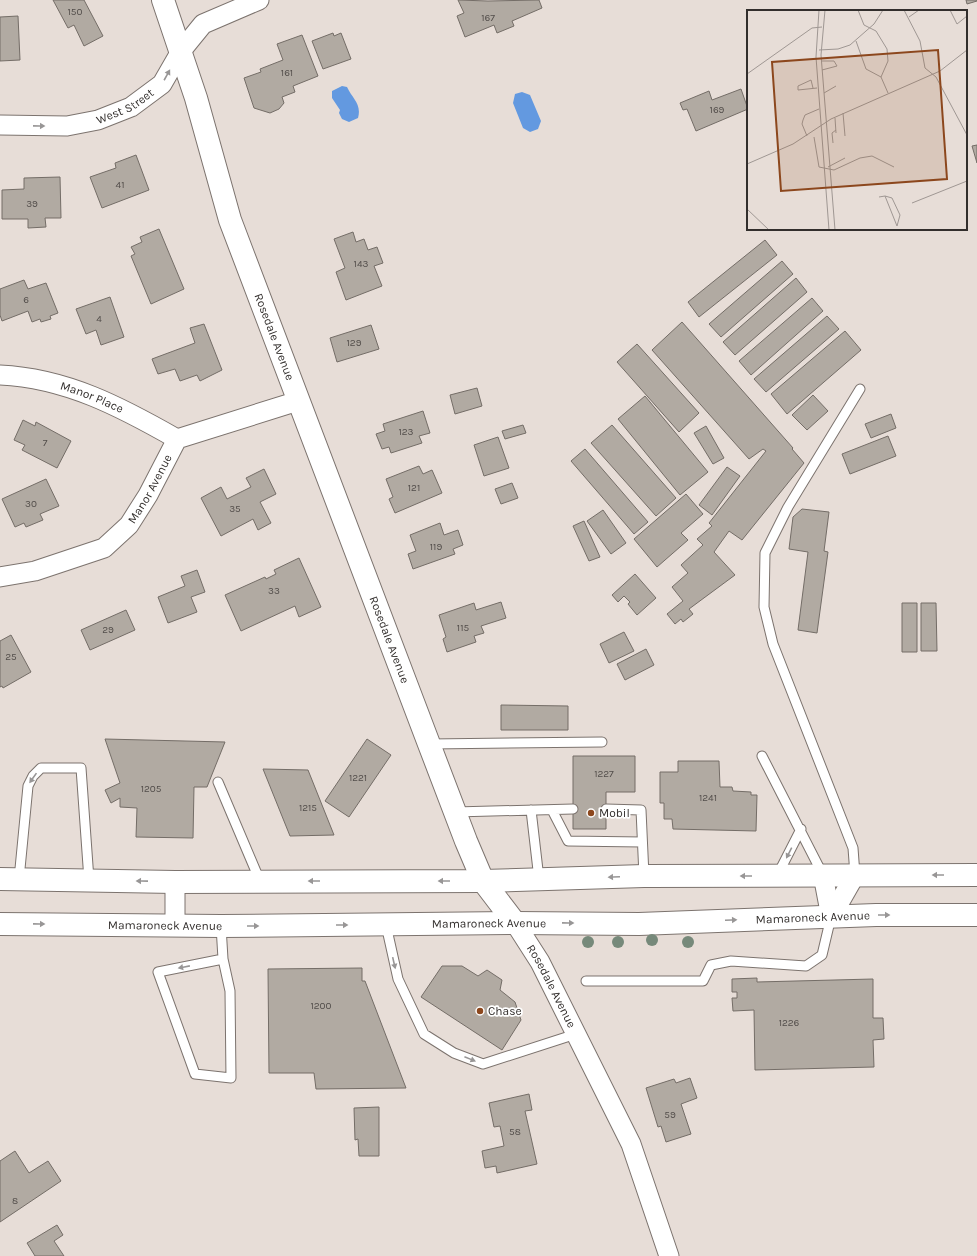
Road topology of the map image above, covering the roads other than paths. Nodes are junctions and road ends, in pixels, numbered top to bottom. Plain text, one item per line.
1 (163, 0) edge
2 (259, 0) edge
3 (181, 51) junction
4 (0, 124) edge
5 (0, 375) edge
6 (860, 389) dead end
7 (298, 402) junction
8 (177, 439) junction
9 (0, 577) edge
10 (602, 742) dead end
11 (429, 744) junction
12 (762, 756) dead end
13 (218, 782) dead end
14 (573, 809) dead end
15 (606, 809) dead end
16 (531, 810) junction
17 (552, 810) junction
18 (455, 812) junction
19 (801, 829) junction
20 (642, 842) junction
21 (823, 875) junction
22 (855, 875) junction
23 (977, 875) edge
24 (644, 876) junction
25 (777, 876) junction
26 (10, 879) edge
27 (539, 879) junction
28 (89, 880) junction
29 (260, 881) junction
30 (484, 881) junction
31 (175, 882) junction
32 (977, 915) edge
33 (831, 917) junction
34 (515, 922) junction
35 (0, 924) edge
36 (386, 925) junction
37 (175, 926) junction
38 (221, 926) junction
39 (223, 959) junction
40 (586, 981) dead end
41 (576, 1034) junction
42 (669, 1256) edge

1 - 3 main road, Rosedale Avenue
2 - 3 street, West Street
4 -> 3 street, West Street
3 - 7 main road, Rosedale Avenue
5 - 8 street, Manor Place
6 - 22 lane
7 - 8 street
7 - 11 main road, Rosedale Avenue
8 - 9 street, Manor Avenue
10 - 11 lane
11 - 18 main road, Rosedale Avenue
12 - 19 lane
13 - 29 lane
14 - 17 lane
15 - 20 lane
16 - 17 lane
16 - 18 lane
16 - 27 lane
17 - 20 lane
18 - 30 main road, Rosedale Avenue
19 - 21 lane
19 -> 25 lane
20 - 24 lane
21 - 22 main road
21 - 25 main road
21 - 33 street
23 -> 22 main road
22 - 33 street
25 -> 24 main road
24 -> 27 main road
26 - 28 main road
28 -> 26 lane
27 - 30 main road
31 -> 28 main road
30 -> 29 main road
29 - 31 main road
30 - 34 main road, Rosedale Avenue
31 - 37 street
33 -> 32 main road, Mamaroneck Avenue
34 -> 33 main road, Mamaroneck Avenue
33 - 40 lane
34 - 36 main road, Mamaroneck Avenue
34 - 41 street, Rosedale Avenue
35 -> 37 main road, Mamaroneck Avenue
38 -> 36 main road, Mamaroneck Avenue
36 -> 41 lane
37 - 38 main road, Mamaroneck Avenue
38 - 39 lane
39 -> 39 lane
41 - 42 street, Rosedale Avenue

